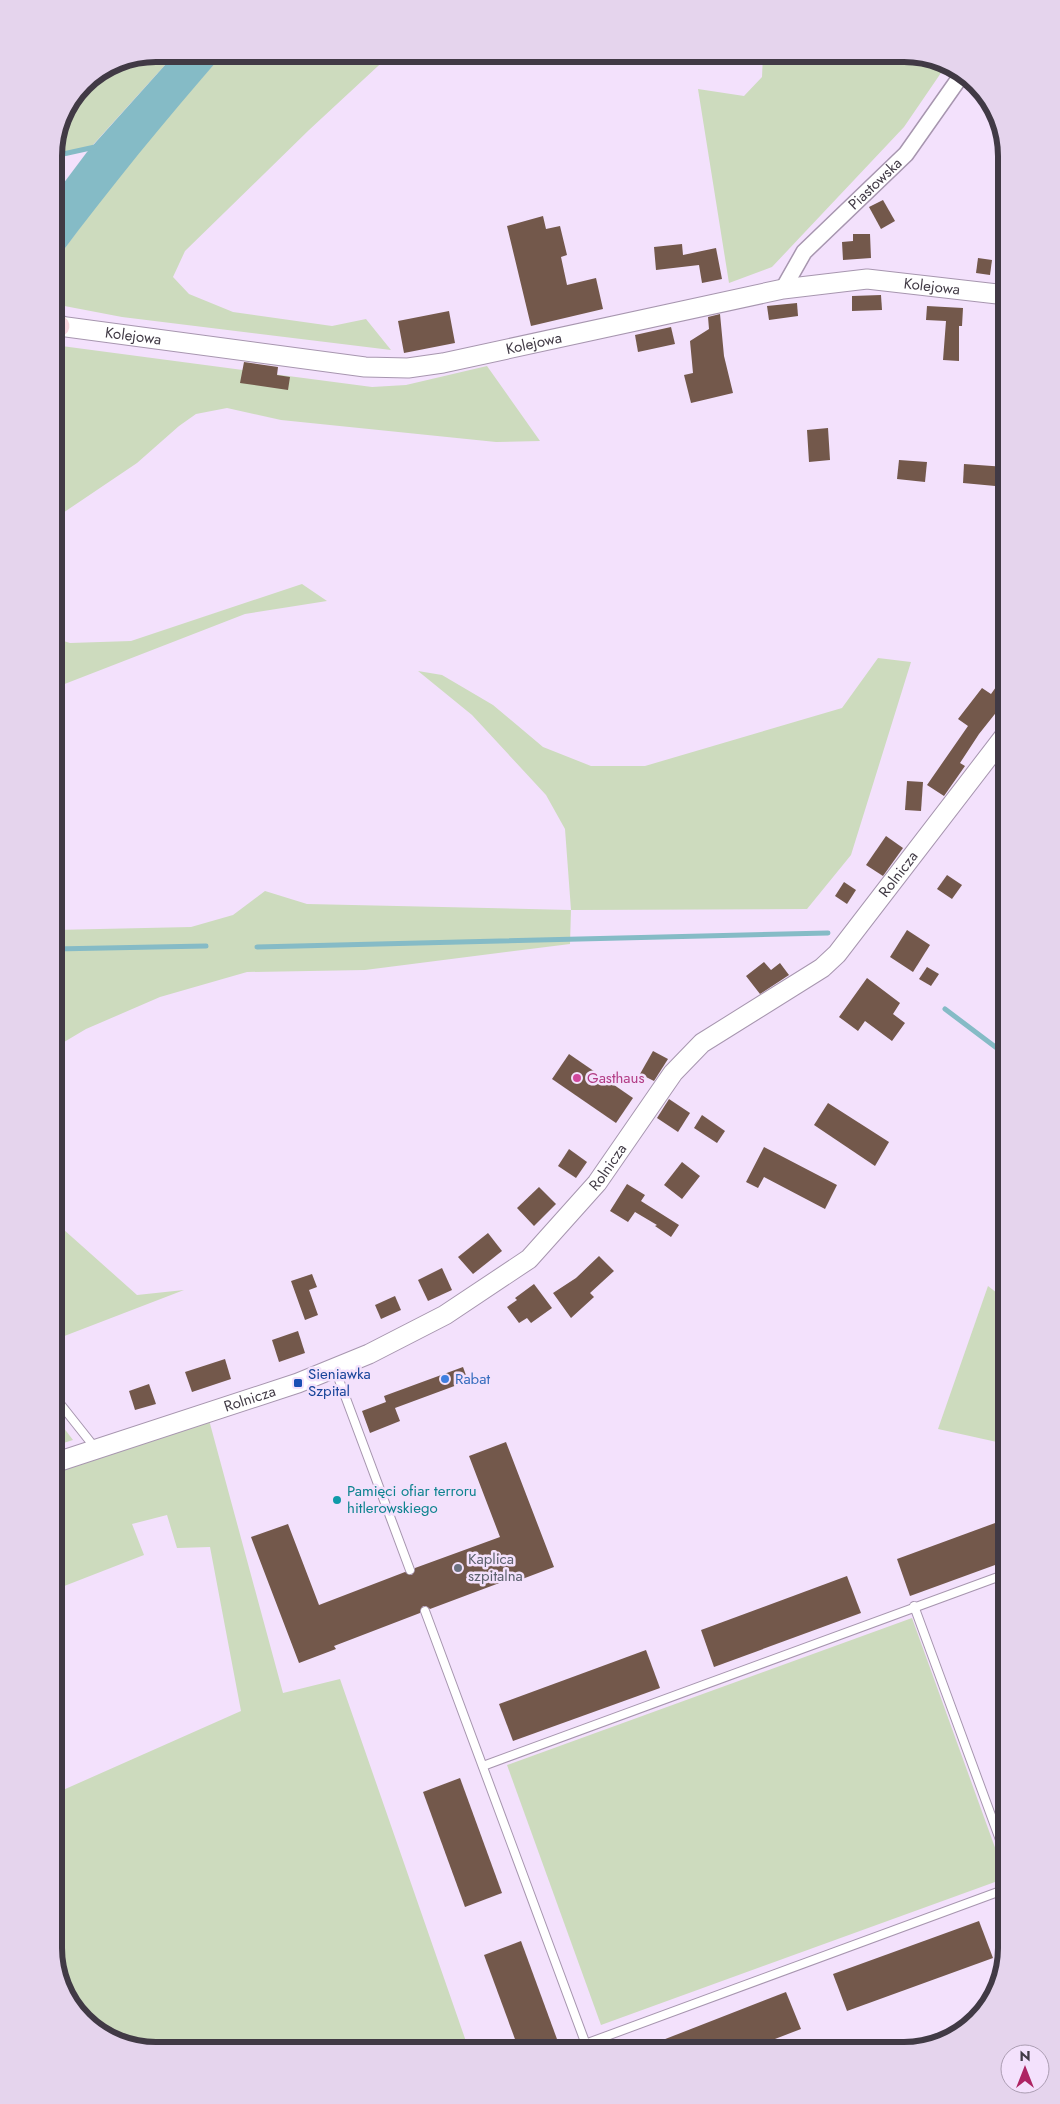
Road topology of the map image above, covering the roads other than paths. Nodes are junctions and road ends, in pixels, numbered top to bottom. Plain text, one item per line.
1 (959, 80) edge
2 (783, 289) junction
3 (998, 294) edge
4 (63, 327) edge
5 (998, 744) edge
6 (335, 1369) junction
7 (62, 1407) edge
8 (96, 1450) junction
9 (62, 1460) edge
10 (410, 1570) dead end
11 (998, 1577) edge
12 (914, 1606) junction
13 (425, 1611) dead end
14 (484, 1766) junction
15 (998, 1834) edge
16 (998, 1892) edge
17 (585, 2042) edge
18 (601, 2042) edge

1 - 2 street, Piastowska
2 - 3 street, Kolejowa
2 - 4 street, Kolejowa
5 - 6 street, Rolnicza
6 - 8 street, Rolnicza
6 - 10 lane
7 - 8 lane
8 - 9 street, Rolnicza
11 - 12 lane
12 - 14 lane
12 - 15 lane
13 - 14 lane
14 - 17 lane
16 - 18 lane

